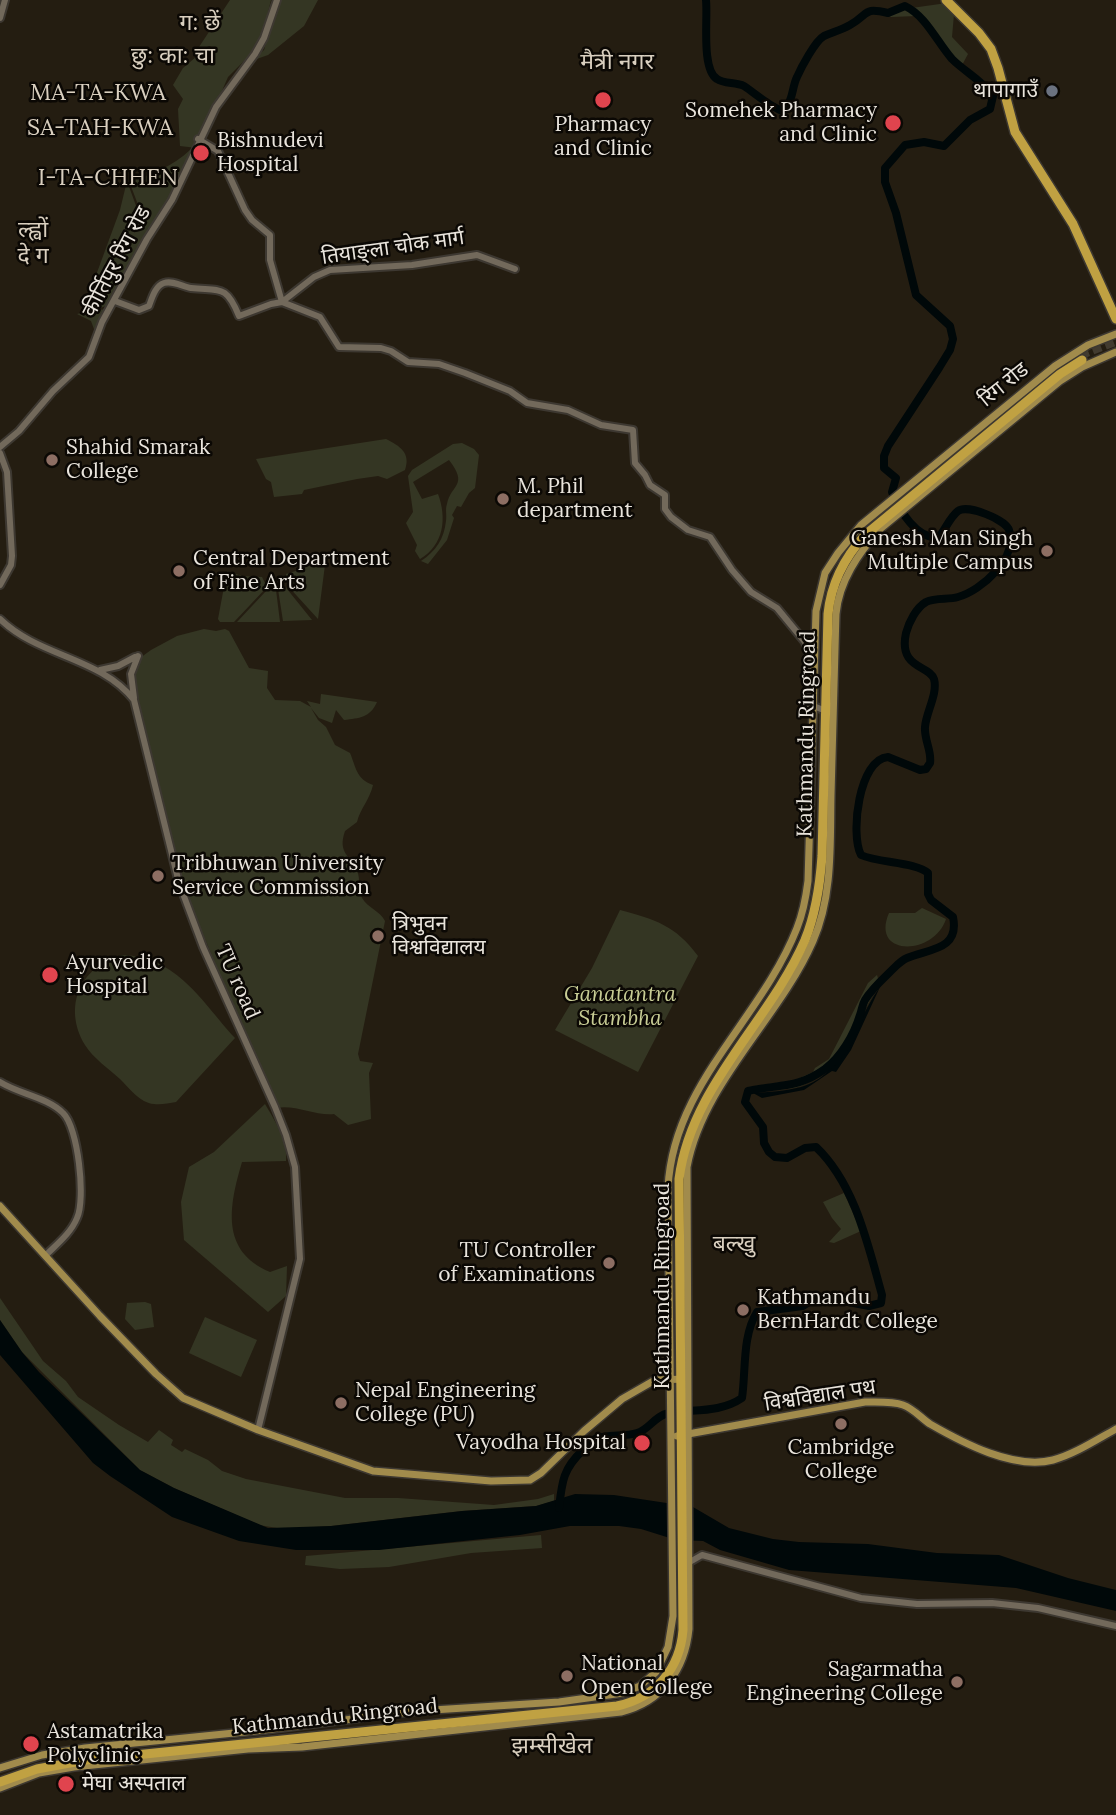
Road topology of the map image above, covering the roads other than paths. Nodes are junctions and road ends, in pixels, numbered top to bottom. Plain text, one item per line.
1 (5, 0) edge
2 (277, 0) edge
3 (946, 0) edge
4 (0, 18) edge
5 (198, 139) junction
6 (515, 269) dead end
7 (115, 301) junction
8 (282, 302) junction
9 (1116, 318) edge
10 (1116, 334) edge
11 (1116, 352) edge
12 (1081, 358) tunnel mouth
13 (0, 447) edge
14 (0, 453) edge
15 (918, 489) junction
16 (884, 516) junction
17 (0, 585) edge
18 (0, 619) edge
19 (828, 639) junction
20 (98, 670) junction
21 (134, 700) junction
22 (818, 708) junction
23 (0, 1082) edge
24 (680, 1205) junction
25 (0, 1206) edge
26 (46, 1255) junction
27 (678, 1379) junction
28 (679, 1425) junction
29 (1116, 1429) edge
30 (258, 1430) junction
31 (682, 1436) junction
32 (679, 1475) junction
33 (681, 1557) junction
34 (1116, 1626) edge
35 (512, 1709) junction
36 (526, 1719) junction
37 (0, 1768) edge
38 (0, 1777) edge
39 (0, 1782) edge
40 (0, 1788) edge

1 - 4 street
2 - 5 street, कीर्तिपुर रिंग रोड
3 - 9 highway
5 - 7 street, कीर्तिपुर रिंग रोड
5 - 8 street
6 - 8 street, तियाङ्ला चोक मार्ग
7 - 8 street
7 - 13 street, कीर्तिपुर रिंग रोड
8 - 22 street
10 - 15 main road, रिंग रोड
11 - 15 main road
12 - 15 highway, Kathmandu Ringroad
14 - 17 street
15 - 16 highway, Kathmandu Ringroad
16 - 19 highway, Kathmandu Ringroad
16 - 22 main road
18 - 20 street
19 - 22 highway, Kathmandu Ringroad
19 - 24 highway, Kathmandu Ringroad
20 - 21 street
20 - 21 street, TU road
21 - 30 street, TU road
22 - 24 highway, Kathmandu Ringroad
22 - 27 main road
23 - 26 street
24 - 27 highway, Kathmandu Ringroad
25 - 26 main road
26 - 30 main road
27 - 28 highway, Kathmandu Ringroad
27 - 30 main road
28 - 31 highway, Kathmandu Ringroad
28 - 32 main road
29 - 31 main road, विश्वविद्याल पथ
31 - 32 highway, Kathmandu Ringroad
32 - 33 highway, Kathmandu Ringroad
33 - 34 street
33 - 35 highway, Kathmandu Ringroad
33 - 36 highway, Kathmandu Ringroad
35 - 37 main road
35 - 38 highway, Kathmandu Ringroad
36 - 39 highway, Kathmandu Ringroad
36 - 40 main road

